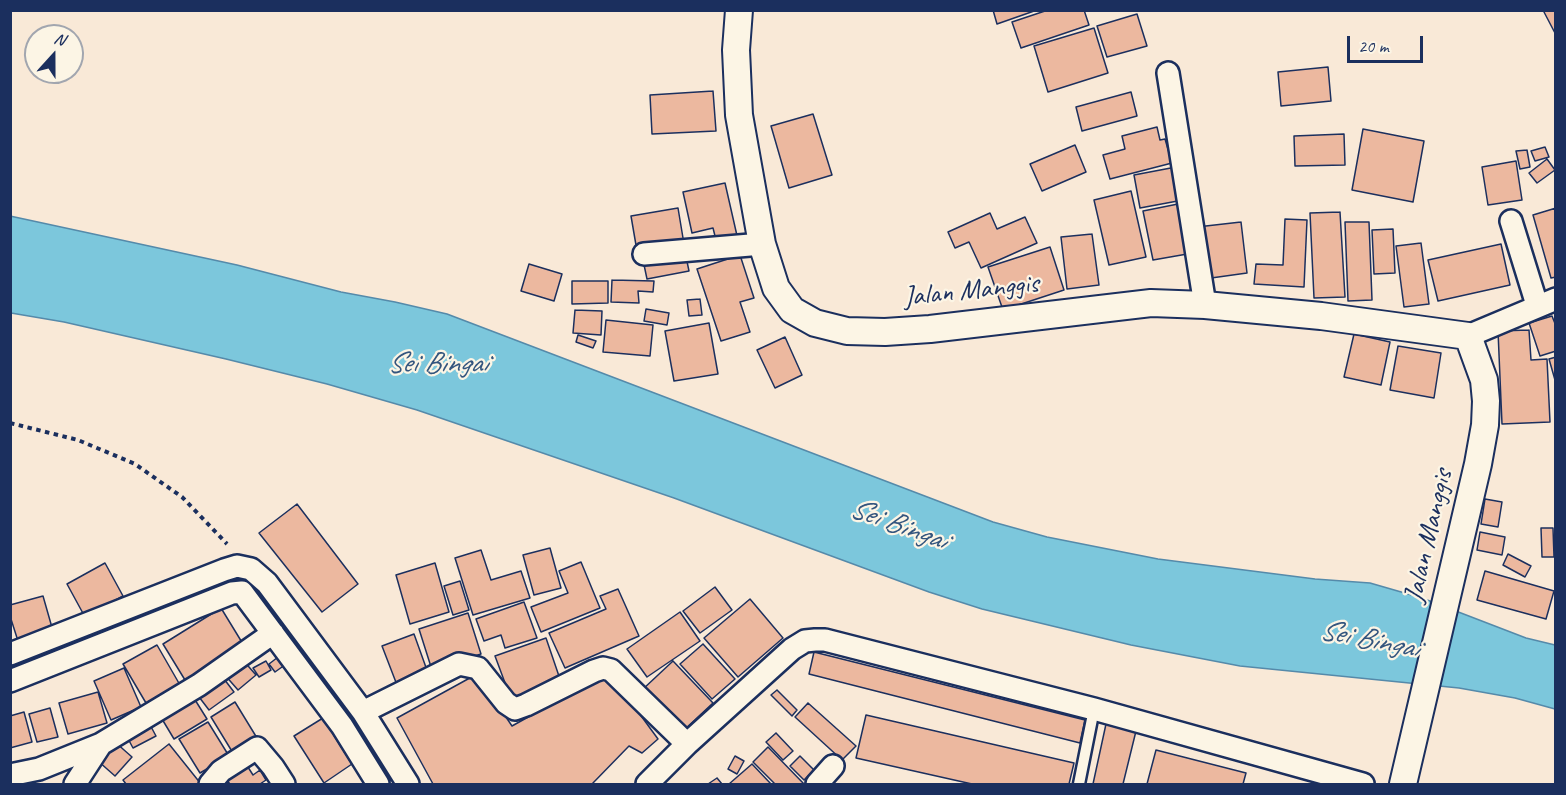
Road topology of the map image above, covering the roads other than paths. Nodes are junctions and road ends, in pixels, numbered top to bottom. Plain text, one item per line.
1 (739, 10) edge
2 (1168, 73) dead end
3 (1511, 221) dead end
4 (762, 244) junction
5 (644, 254) dead end
6 (1546, 302) edge
7 (1205, 305) junction
8 (1468, 336) junction
9 (251, 569) junction
10 (242, 592) junction
11 (273, 633) junction
12 (10, 654) edge
13 (10, 681) edge
14 (1094, 709) junction
15 (363, 712) junction
16 (101, 744) junction
17 (687, 744) junction
18 (833, 766) dead end
19 (10, 775) edge
20 (1406, 775) edge
21 (75, 784) edge
22 (210, 784) edge
23 (284, 784) edge
24 (378, 784) edge
25 (408, 784) edge
26 (646, 784) edge
27 (817, 784) edge
28 (1079, 784) edge
29 (1363, 784) edge

1 - 4 street, Jalan Manggis
2 - 7 street
3 - 6 street
4 - 5 street
4 - 7 street, Jalan Manggis
6 - 8 street
7 - 8 street, Jalan Manggis
8 - 20 street, Jalan Manggis
9 - 10 street
9 - 12 street
9 - 15 street
10 - 11 street
10 - 13 street
11 - 16 street
11 - 24 street
14 - 17 street
14 - 28 lane
14 - 29 street
15 - 17 street
15 - 25 street
16 - 19 street
16 - 21 street
17 - 26 street
18 - 27 street
22 - 23 street

